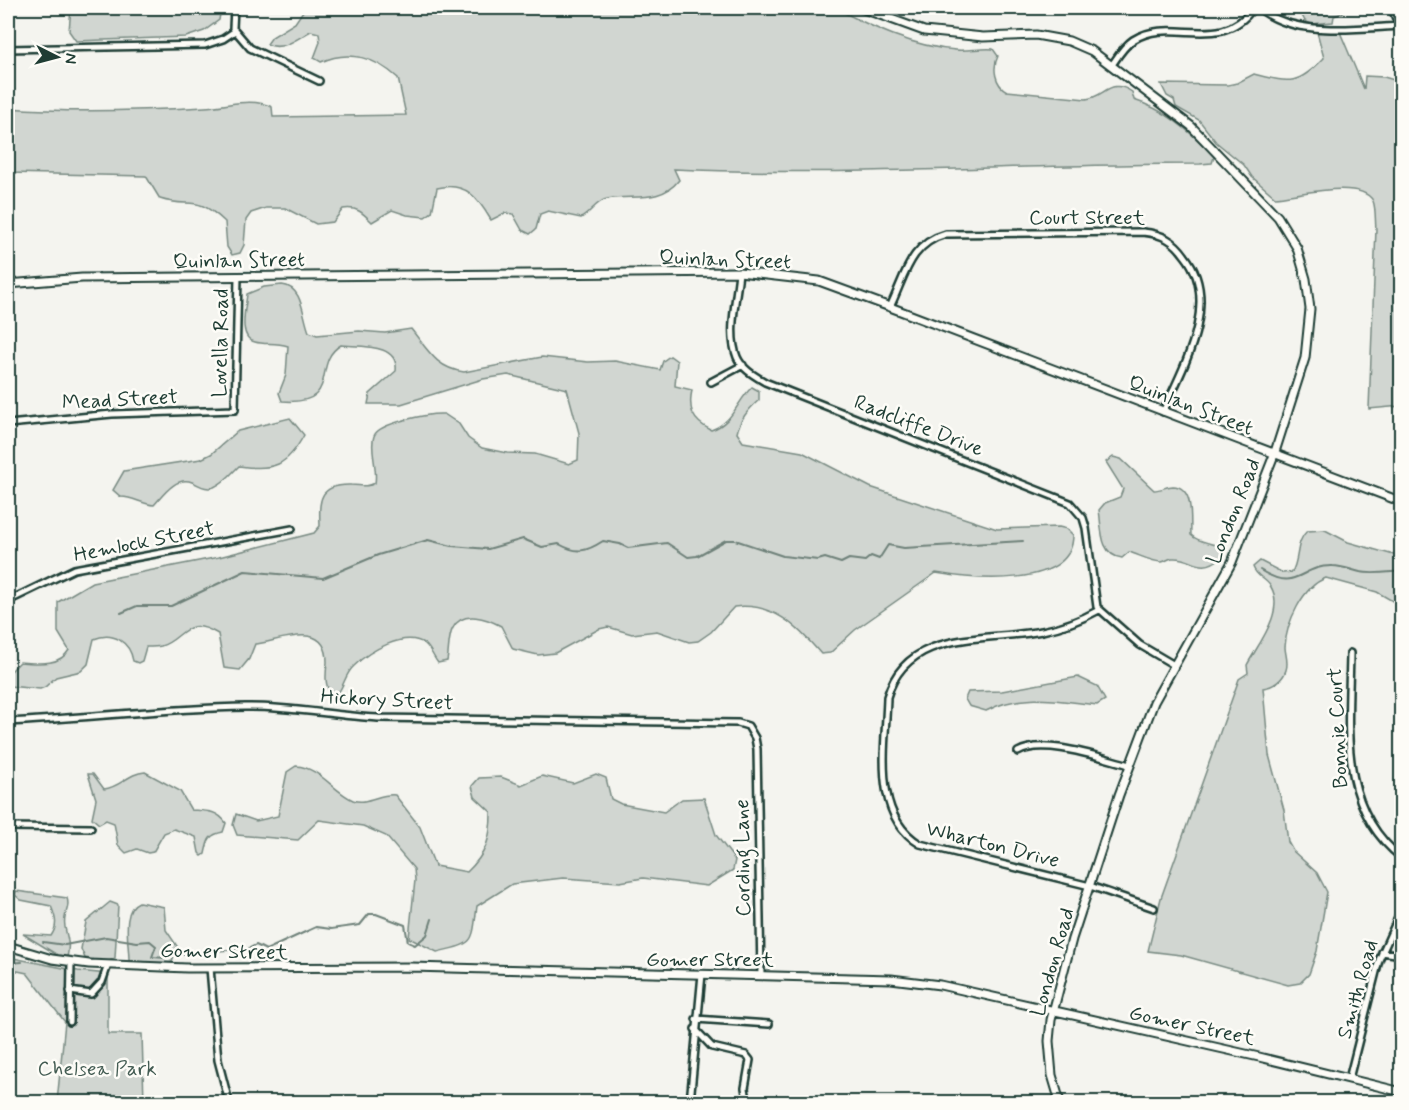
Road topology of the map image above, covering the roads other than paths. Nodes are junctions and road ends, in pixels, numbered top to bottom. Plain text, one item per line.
1 (234, 8) edge
2 (861, 8) edge
3 (1254, 8) edge
4 (1258, 8) edge
5 (1392, 8) edge
6 (1400, 27) edge
7 (235, 32) junction
8 (8, 49) edge
9 (1112, 65) junction
10 (319, 81) dead end
11 (739, 272) junction
12 (238, 277) junction
13 (8, 284) edge
14 (890, 307) junction
15 (743, 365) junction
16 (711, 382) dead end
17 (235, 410) joint
18 (1163, 412) junction
19 (8, 424) edge
20 (1274, 455) junction
21 (1401, 502) edge
22 (292, 529) dead end
23 (8, 602) edge
24 (1099, 610) junction
25 (1350, 653) dead end
26 (1174, 665) junction
27 (8, 722) edge
28 (756, 741) joint
29 (1018, 752) dead end
30 (1130, 765) junction
31 (8, 827) edge
32 (91, 828) dead end
33 (1401, 858) edge
34 (1090, 886) junction
35 (1154, 908) dead end
36 (1401, 909) edge
37 (8, 946) edge
38 (1382, 952) junction
39 (1401, 955) edge
40 (70, 962) junction
41 (108, 965) junction
42 (210, 968) junction
43 (702, 974) junction
44 (760, 975) junction
45 (70, 992) junction
46 (1053, 1012) junction
47 (696, 1019) junction
48 (70, 1022) dead end
49 (769, 1024) dead end
50 (695, 1029) junction
51 (1349, 1079) junction
52 (1401, 1092) edge
53 (229, 1102) edge
54 (690, 1102) edge
55 (757, 1102) edge
56 (1060, 1102) edge

1 - 7 street
2 - 9 street, London Road
3 - 9 street
4 - 6 street
5 - 6 street
7 - 8 street
7 - 10 street
9 - 20 street, London Road
11 - 12 street, Quinlan Street
11 - 14 street, Quinlan Street
11 - 15 street
12 - 13 street, Quinlan Street
12 - 17 street, Lovella Road
14 - 18 street, Quinlan Street
14 - 18 street, Court Street
15 - 16 street
15 - 24 street, Radcliffe Drive
17 - 19 street, Mead Street
18 - 20 street, Quinlan Street
20 - 21 street, Quinlan Street
20 - 26 street, London Road
22 - 23 street, Hemlock Street
24 - 26 street
24 - 34 street, Wharton Drive
25 - 33 street, Bonnie Court
26 - 30 street, London Road
27 - 28 street, Hickory Street
28 - 44 street, Cording Lane
29 - 30 street
30 - 34 street, London Road
31 - 32 street
34 - 35 street, Wharton Drive
34 - 46 street, London Road
36 - 38 street, Smith Road
37 - 40 street, Gomer Street
38 - 39 street
38 - 51 street, Smith Road
40 - 41 street, Gomer Street
40 - 45 street
41 - 42 street, Gomer Street
41 - 45 street
42 - 43 street, Gomer Street
42 - 53 street
43 - 44 street, Gomer Street
43 - 47 street
44 - 46 street, Gomer Street
45 - 48 street
46 - 51 street, Gomer Street
46 - 56 street, London Road
47 - 49 street
47 - 50 street
50 - 54 street
50 - 55 street
51 - 52 street, Gomer Street

